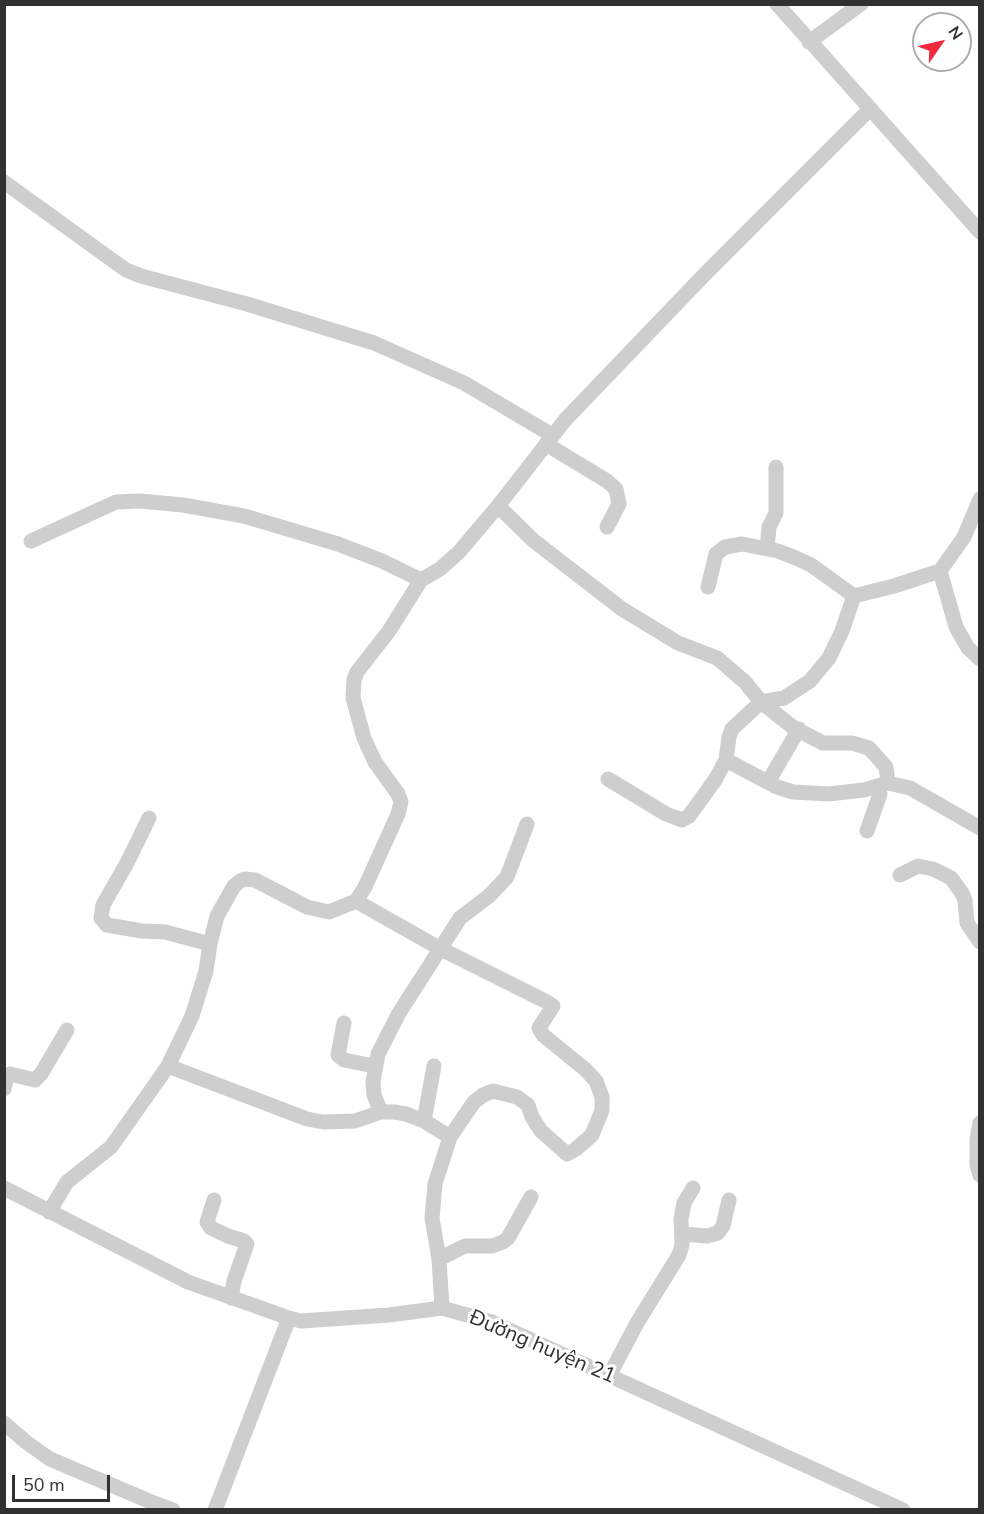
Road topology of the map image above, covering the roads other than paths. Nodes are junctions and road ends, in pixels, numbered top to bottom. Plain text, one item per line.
1 (777, 4) edge
2 (861, 4) edge
3 (809, 42) junction
4 (869, 110) junction
5 (4, 182) edge
6 (980, 232) edge
7 (549, 439) junction
8 (776, 467) dead end
9 (980, 499) edge
10 (498, 506) junction
11 (607, 527) dead end
12 (31, 541) dead end
13 (767, 549) junction
14 (940, 571) junction
15 (421, 580) junction
16 (708, 587) dead end
17 (854, 596) junction
18 (980, 660) edge
19 (761, 702) junction
20 (799, 729) junction
21 (726, 760) junction
22 (608, 779) dead end
23 (768, 782) junction
24 (883, 785) junction
25 (149, 818) dead end
26 (527, 824) dead end
27 (980, 828) edge
28 (867, 831) dead end
29 (900, 875) dead end
30 (356, 901) junction
31 (980, 942) edge
32 (210, 944) junction
33 (439, 948) junction
34 (344, 1023) dead end
35 (67, 1030) dead end
36 (434, 1065) dead end
37 (168, 1066) junction
38 (374, 1066) junction
39 (4, 1089) edge
40 (381, 1112) junction
41 (424, 1121) junction
42 (980, 1123) edge
43 (450, 1137) junction
44 (980, 1175) edge
45 (4, 1188) edge
46 (693, 1188) dead end
47 (531, 1197) dead end
48 (214, 1200) dead end
49 (729, 1200) dead end
50 (49, 1212) junction
51 (683, 1234) junction
52 (439, 1259) junction
53 (231, 1298) junction
54 (442, 1308) junction
55 (289, 1318) junction
56 (609, 1376) junction
57 (4, 1423) edge
58 (146, 1505) edge
59 (173, 1509) edge
60 (215, 1509) edge
61 (903, 1509) edge

1 - 3 street
2 - 3 street
3 - 4 street
4 - 6 street
4 - 7 street
5 - 7 street
7 - 10 street
7 - 11 street
8 - 13 street
9 - 14 street
10 - 15 street
10 - 19 street
12 - 15 street
13 - 16 street
13 - 17 street
14 - 17 street
14 - 18 street
15 - 30 street
17 - 19 street
19 - 20 street
19 - 21 street
20 - 23 street
20 - 24 street
21 - 22 street
21 - 23 street
23 - 24 street
24 - 27 street
24 - 28 street
25 - 32 street
26 - 33 street
29 - 31 street
30 - 32 street
30 - 33 street
32 - 37 street
33 - 38 street
33 - 43 street
34 - 38 street
35 - 39 street
36 - 41 street
37 - 40 street
37 - 50 street
38 - 40 street
40 - 41 street
41 - 43 street
42 - 44 street
43 - 52 street
45 - 50 street, Đường huyện 21
46 - 51 street
47 - 52 street
48 - 53 street
49 - 51 street
50 - 53 street, Đường huyện 21
51 - 56 street
52 - 54 street
53 - 55 street, Đường huyện 21
54 - 55 street, Đường huyện 21
54 - 56 street, Đường huyện 21
55 - 60 street
56 - 61 street, Đường huyện 21
57 - 58 street
58 - 59 street

